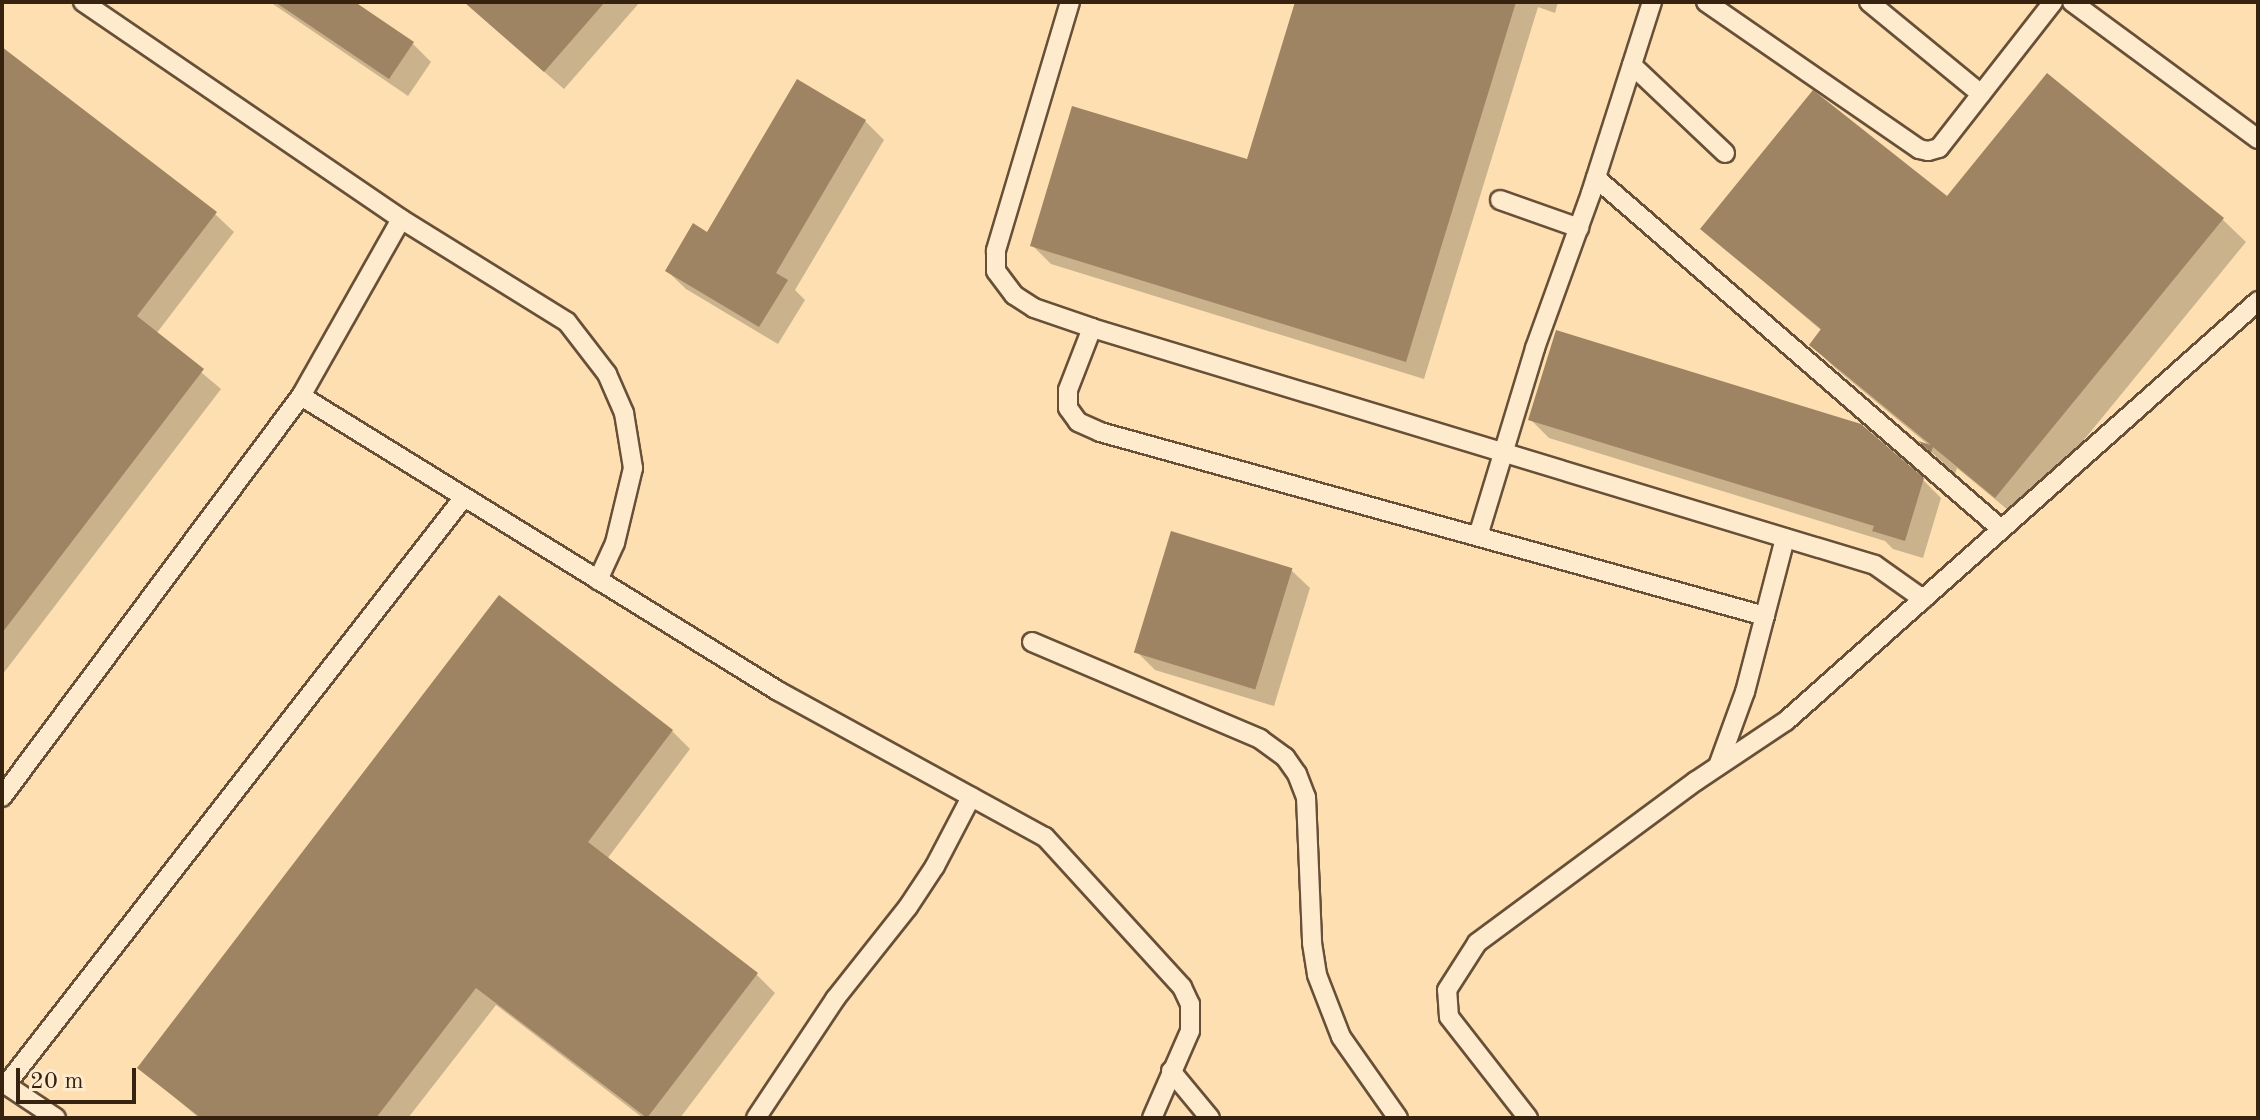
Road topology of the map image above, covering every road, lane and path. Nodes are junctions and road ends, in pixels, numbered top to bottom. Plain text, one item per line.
1 (83, 2) edge
2 (1070, 2) edge
3 (1652, 2) edge
4 (1706, 2) edge
5 (1869, 2) edge
6 (2053, 2) edge
7 (2072, 2) edge
8 (1632, 65) junction
9 (1981, 94) junction
10 (2258, 139) edge
11 (1725, 153) dead end
12 (1596, 178) junction
13 (1500, 200) dead end
14 (401, 219) junction
15 (1579, 228) junction
16 (2258, 301) edge
17 (1092, 328) junction
18 (301, 396) junction
19 (1503, 452) junction
20 (464, 497) junction
21 (2001, 529) junction
22 (1478, 536) junction
23 (1785, 538) junction
24 (598, 580) junction
25 (1923, 599) junction
26 (1765, 616) junction
27 (1032, 642) dead end
28 (1718, 766) junction
29 (2, 797) edge
30 (971, 797) junction
31 (1171, 1071) junction
32 (4, 1083) edge
33 (56, 1118) edge
34 (756, 1118) edge
35 (1152, 1118) edge
36 (1210, 1118) edge
37 (1398, 1118) edge
38 (1528, 1118) edge

1 - 14 lane
2 - 17 lane
3 - 8 lane
4 - 9 lane
5 - 9 lane
6 - 9 lane
7 - 10 lane
8 - 11 lane
8 - 12 lane
12 - 15 lane
12 - 21 lane
13 - 15 lane
14 - 18 lane
14 - 24 lane
15 - 19 lane
16 - 21 lane
17 - 19 lane
17 - 22 lane
18 - 20 lane
18 - 29 lane
19 - 22 lane
19 - 23 lane
20 - 24 lane
20 - 32 lane
21 - 25 lane
22 - 26 lane
23 - 25 lane
23 - 26 lane
24 - 30 lane
25 - 28 lane
26 - 28 lane
27 - 37 lane
28 - 38 lane
30 - 31 lane
30 - 34 lane
31 - 35 lane
31 - 36 lane
32 - 33 lane

